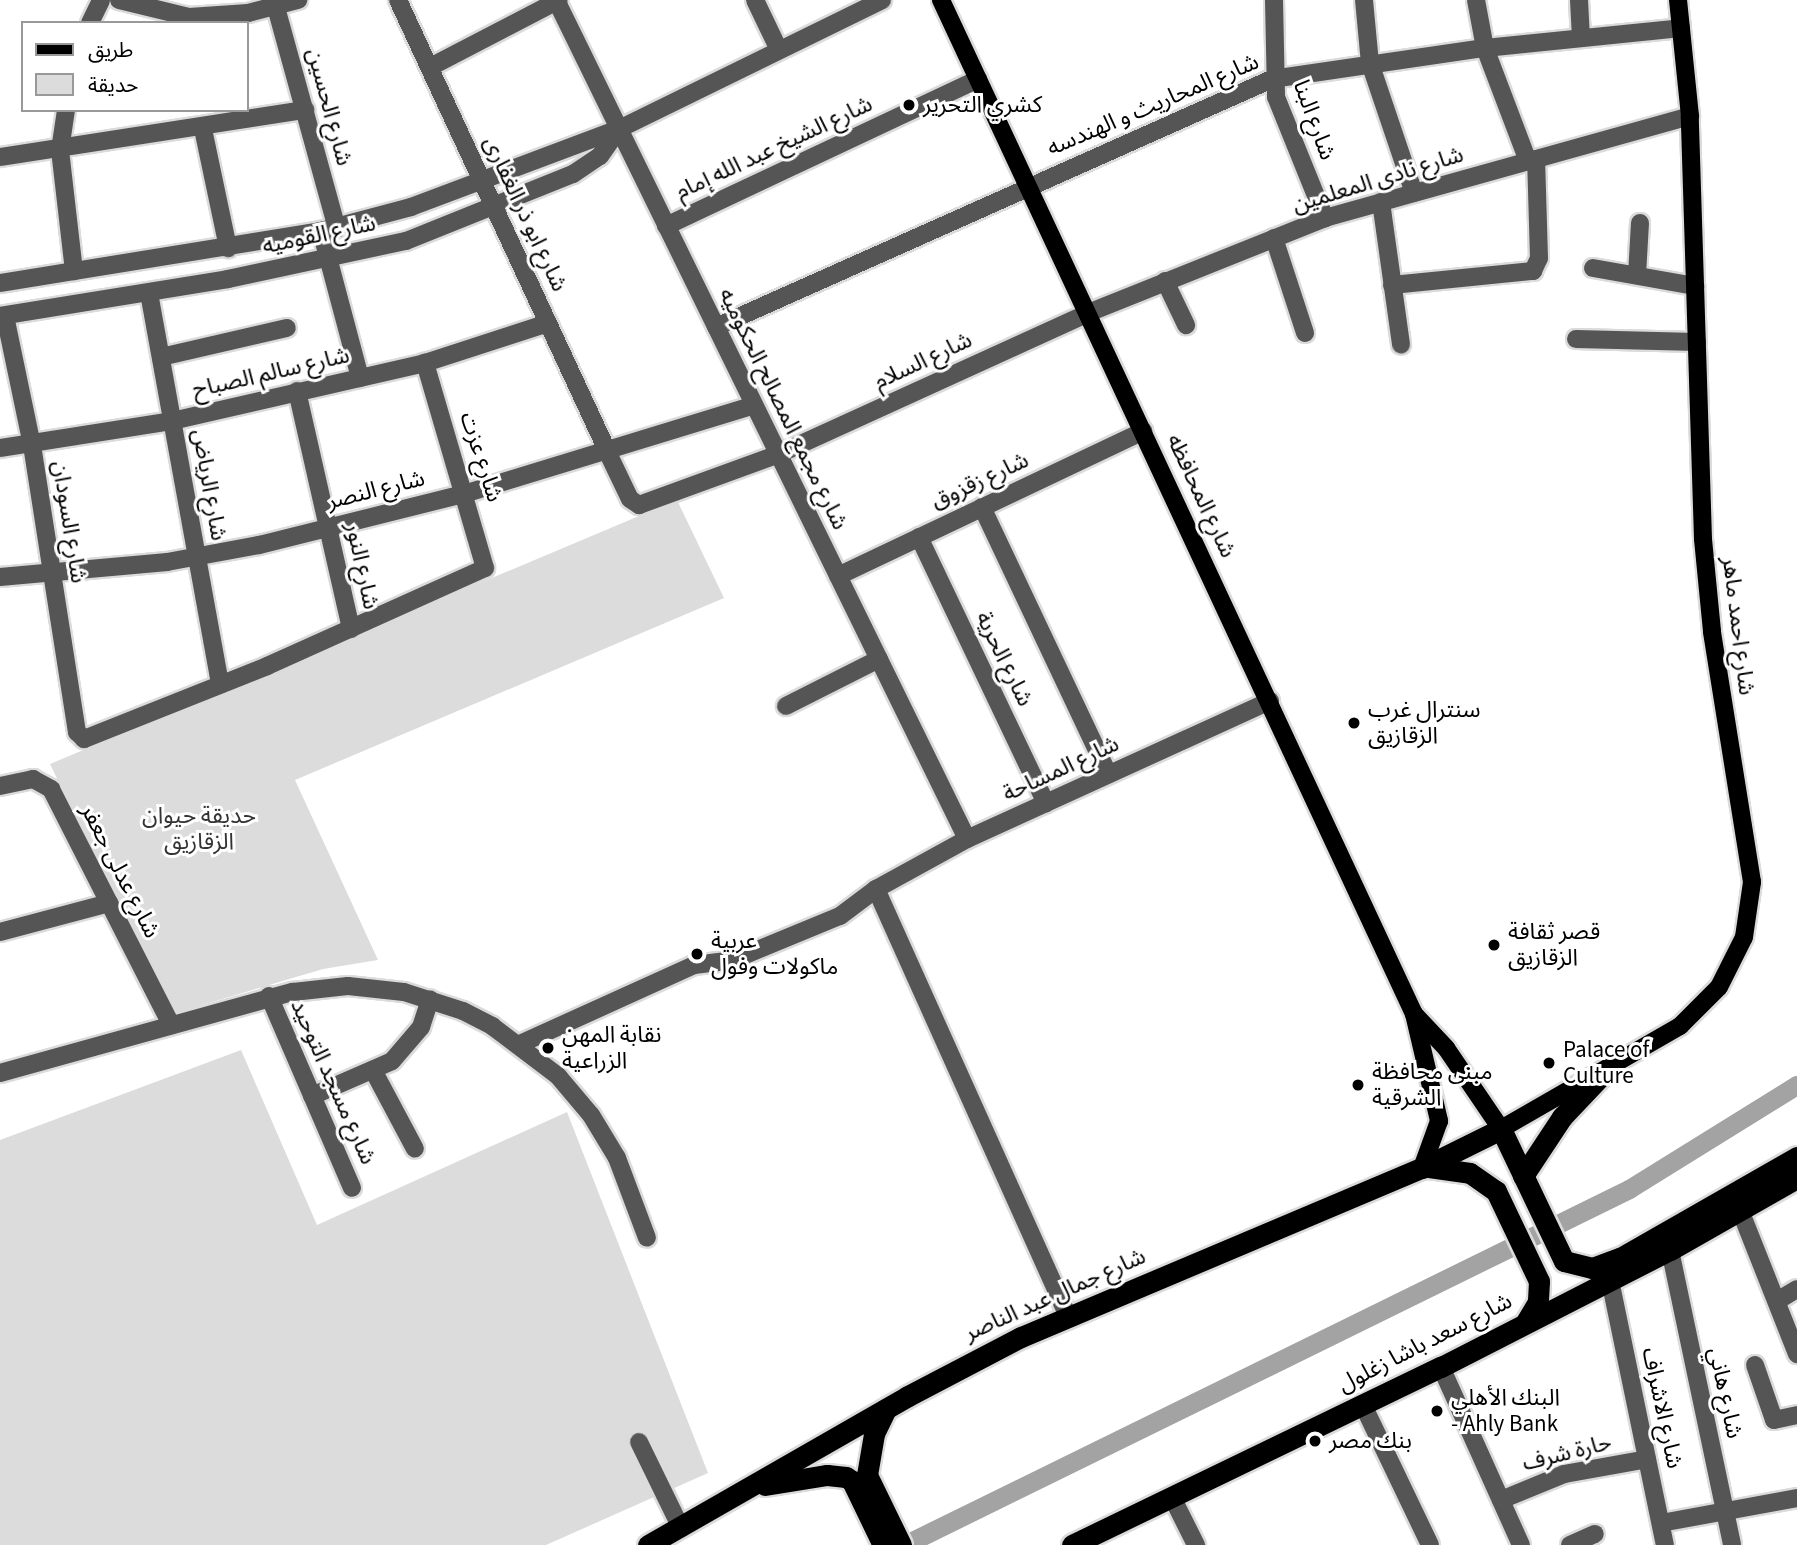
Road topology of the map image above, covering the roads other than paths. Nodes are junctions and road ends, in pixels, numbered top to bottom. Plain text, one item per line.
1 (101, 0) edge
2 (119, 0) edge
3 (298, 0) edge
4 (398, 0) edge
5 (557, 0) edge
6 (755, 0) edge
7 (882, 0) edge
8 (941, 0) edge
9 (1274, 0) edge
10 (1363, 0) edge
11 (1476, 0) edge
12 (1579, 0) edge
13 (1678, 0) edge
14 (275, 3) edge
15 (91, 21) edge
16 (1681, 28) junction
17 (1581, 38) junction
18 (1485, 48) junction
19 (779, 50) junction
20 (1370, 63) junction
21 (430, 67) junction
22 (978, 79) junction
23 (1272, 79) junction
24 (305, 110) junction
25 (66, 112) edge
26 (1690, 116) junction
27 (203, 129) junction
28 (619, 129) junction
29 (60, 150) junction
30 (0, 157) edge
31 (1532, 160) junction
32 (484, 182) junction
33 (1028, 186) junction
34 (1414, 193) junction
35 (1381, 202) junction
36 (496, 208) junction
37 (1325, 218) junction
38 (1640, 223) dead end
39 (666, 226) junction
40 (329, 230) junction
41 (1274, 238) junction
42 (228, 248) junction
43 (327, 259) junction
44 (1593, 268) dead end
45 (74, 271) junction
46 (1637, 275) junction
47 (1165, 281) junction
48 (0, 283) edge
49 (1392, 285) junction
50 (1695, 286) junction
51 (149, 293) junction
52 (1088, 313) junction
53 (2, 316) edge
54 (548, 323) junction
55 (1186, 325) dead end
56 (716, 327) junction
57 (287, 328) dead end
58 (1305, 332) dead end
59 (1576, 339) dead end
60 (1697, 342) junction
61 (1401, 345) dead end
62 (161, 357) junction
63 (425, 363) junction
64 (360, 377) junction
65 (297, 391) junction
66 (754, 405) junction
67 (172, 421) junction
68 (1143, 431) junction
69 (32, 445) junction
70 (0, 448) edge
71 (606, 449) junction
72 (779, 454) junction
73 (467, 493) junction
74 (982, 507) junction
75 (329, 527) junction
76 (919, 537) junction
77 (198, 557) junction
78 (52, 572) junction
79 (838, 576) junction
80 (0, 577) edge
81 (351, 629) junction
82 (879, 659) junction
83 (220, 685) junction
84 (1270, 701) junction
85 (786, 706) dead end
86 (1108, 774) junction
87 (0, 786) edge
88 (1046, 803) junction
89 (967, 839) junction
90 (876, 889) junction
91 (109, 903) junction
92 (0, 932) edge
93 (269, 996) junction
94 (430, 999) junction
95 (1415, 1014) junction
96 (171, 1025) junction
97 (520, 1044) junction
98 (373, 1070) junction
99 (0, 1073) edge
100 (1600, 1077) junction
101 (312, 1096) junction
102 (1501, 1129) junction
103 (415, 1149) dead end
104 (1797, 1157) edge
105 (1422, 1168) junction
106 (1524, 1177) junction
107 (1797, 1178) edge
108 (352, 1188) dead end
109 (1740, 1210) junction
110 (647, 1238) dead end
111 (1670, 1250) junction
112 (1565, 1262) junction
113 (1610, 1280) junction
114 (1539, 1286) junction
115 (1797, 1289) edge
116 (1777, 1301) junction
117 (1067, 1314) junction
118 (1526, 1322) junction
119 (1793, 1332) edge
120 (1797, 1354) edge
121 (1755, 1365) dead end
122 (1441, 1367) junction
123 (1363, 1405) junction
124 (886, 1409) junction
125 (1797, 1415) edge
126 (639, 1443) dead end
127 (1647, 1459) junction
128 (860, 1478) junction
129 (753, 1487) junction
130 (1172, 1497) junction
131 (1797, 1498) edge
132 (1501, 1500) junction
133 (1725, 1512) junction
134 (1661, 1523) junction
135 (681, 1528) junction
136 (1595, 1534) dead end
137 (648, 1545) edge
138 (883, 1545) edge
139 (901, 1545) edge
140 (1072, 1545) edge
141 (1196, 1545) edge
142 (1430, 1545) edge
143 (1521, 1545) edge
144 (1570, 1545) edge
145 (1665, 1545) edge
146 (1732, 1545) edge

1 - 15 street
2 - 14 street
3 - 14 street
4 - 21 street, شارع ابو ذر الغفارى
5 - 21 street
5 - 28 street, شارع مجمع المصالح الحكوميه
6 - 19 street
7 - 19 street, شارع القوميه
8 - 22 main road, شارع المحافظه
9 - 23 street
10 - 20 street
11 - 18 street
12 - 17 street
13 - 16 main road, شارع احمد ماهر
14 - 24 street, شارع الحسين
16 - 17 street, شارع المحاريث و الهندسه
16 - 26 main road, شارع احمد ماهر
17 - 18 street, شارع المحاريث و الهندسه
18 - 20 street, شارع المحاريث و الهندسه
18 - 31 street
19 - 28 street, شارع القوميه
20 - 23 street, شارع المحاريث و الهندسه
20 - 34 street
21 - 32 street, شارع ابو ذر الغفارى
22 - 33 main road, شارع المحافظه
22 - 39 street, شارع الشيخ عبد الله إمام
23 - 33 street, شارع المحاريث و الهندسه
23 - 37 street, شارع البنا
24 - 27 street
24 - 40 street, شارع الحسين
25 - 29 street
26 - 31 street, شارع نادى المعلمين
26 - 50 main road, شارع احمد ماهر
27 - 29 street
27 - 42 street
28 - 32 street, شارع القوميه
28 - 36 street, شارع القوميه
28 - 39 street, شارع مجمع المصالح الحكوميه
29 - 30 street
29 - 45 street
31 - 34 street, شارع نادى المعلمين
31 - 49 street
32 - 36 street, شارع ابو ذر الغفارى
32 - 40 street, شارع القوميه
33 - 52 main road, شارع المحافظه
33 - 56 street, شارع المحاريث و الهندسه
34 - 35 street, شارع نادى المعلمين
35 - 37 street, شارع نادى المعلمين
35 - 49 street
36 - 43 street, شارع القوميه
36 - 54 street, شارع ابو ذر الغفارى
37 - 41 street, شارع نادى المعلمين
38 - 46 street
39 - 56 street, شارع مجمع المصالح الحكوميه
40 - 42 street, شارع القوميه
40 - 43 street, شارع الحسين
41 - 47 street, شارع نادى المعلمين
41 - 58 street
42 - 45 street, شارع القوميه
43 - 51 street, شارع القوميه
43 - 64 street, شارع الحسين
44 - 46 street
45 - 48 street, شارع القوميه
46 - 50 street
47 - 52 street, شارع نادى المعلمين
47 - 55 street
49 - 61 street
50 - 60 main road, شارع احمد ماهر
51 - 53 street, شارع القوميه
51 - 62 street, شارع الرياض
52 - 68 main road, شارع المحافظه
52 - 72 street, شارع السلام
53 - 69 street, شارع السودان
54 - 63 street, شارع سالم الصباح
54 - 71 street, شارع ابو ذر الغفارى
56 - 66 street, شارع مجمع المصالح الحكوميه
57 - 62 street
59 - 60 street
60 - 100 main road, شارع احمد ماهر
62 - 67 street, شارع الرياض
63 - 64 street, شارع سالم الصباح
63 - 73 street, شارع عزت
64 - 65 street, شارع سالم الصباح
65 - 67 street, شارع سالم الصباح
65 - 75 street, شارع النور
66 - 71 street, شارع النصر
66 - 72 street, شارع مجمع المصالح الحكوميه
67 - 69 street, شارع سالم الصباح
67 - 77 street, شارع الرياض
68 - 74 street, شارع زقزوق
68 - 84 main road, شارع المحافظه
69 - 70 street, شارع سالم الصباح
69 - 78 street, شارع السودان
71 - 72 street, شارع السلام
71 - 73 street, شارع النصر
72 - 79 street, شارع مجمع المصالح الحكوميه
73 - 75 street, شارع النصر
73 - 81 street, شارع عزت
74 - 76 street, شارع زقزوق
74 - 86 street
75 - 77 street, شارع النصر
75 - 81 street, شارع النور
76 - 79 street, شارع زقزوق
76 - 88 street, شارع الحرية
77 - 78 street, شارع النصر
77 - 83 street, شارع الرياض
78 - 80 street, شارع النصر
78 - 83 street, شارع السودان
79 - 82 street, شارع مجمع المصالح الحكوميه
81 - 83 street
82 - 85 street
82 - 89 street, شارع مجمع المصالح الحكوميه
84 - 86 street, شارع المساحة
84 - 95 main road, شارع المحافظه
86 - 88 street, شارع المساحة
87 - 91 street, شارع عدلى جعفر
88 - 89 street, شارع المساحة
89 - 90 street, شارع المساحة
90 - 97 street, شارع المساحة
90 - 117 street
91 - 92 street
91 - 96 street, شارع عدلى جعفر
93 - 94 street
93 - 96 street
93 - 101 street, شارع مسجد التوحيد
94 - 97 street
94 - 98 street
95 - 102 main road, شارع المحافظه
95 - 105 main road, شارع المحافظه
96 - 99 street
97 - 110 street
98 - 101 street
98 - 103 street
100 - 102 main road, شارع احمد ماهر
100 - 106 highway
101 - 108 street, شارع مسجد التوحيد
102 - 105 highway, شارع جمال عبد الناصر
102 - 106 highway
104 - 112 highway
105 - 114 highway
105 - 117 highway, شارع جمال عبد الناصر
106 - 112 highway
107 - 109 highway, شارع سعد باشا زغلول
109 - 111 highway, شارع سعد باشا زغلول
109 - 116 street
111 - 113 highway, شارع سعد باشا زغلول
111 - 133 street, شارع هاني
112 - 114 highway
113 - 118 highway, شارع سعد باشا زغلول
113 - 127 street, شارع الاشراف
114 - 118 highway
115 - 116 street
116 - 119 street
117 - 124 highway, شارع جمال عبد الناصر
118 - 122 highway, شارع سعد باشا زغلول
119 - 120 street
121 - 125 street
122 - 123 highway, شارع سعد باشا زغلول
122 - 132 street
123 - 130 highway, شارع سعد باشا زغلول
123 - 142 street
124 - 128 highway
124 - 129 highway, شارع جمال عبد الناصر
126 - 135 street
127 - 132 street, حارة شرف
127 - 134 street, شارع الاشراف
128 - 129 highway
128 - 138 highway
128 - 139 highway
129 - 135 highway, شارع جمال عبد الناصر
130 - 140 highway, شارع سعد باشا زغلول
130 - 141 street
131 - 133 street
132 - 143 street
133 - 134 street
133 - 146 street, شارع هاني
134 - 145 street, شارع الاشراف
135 - 137 highway, شارع جمال عبد الناصر
136 - 144 street

